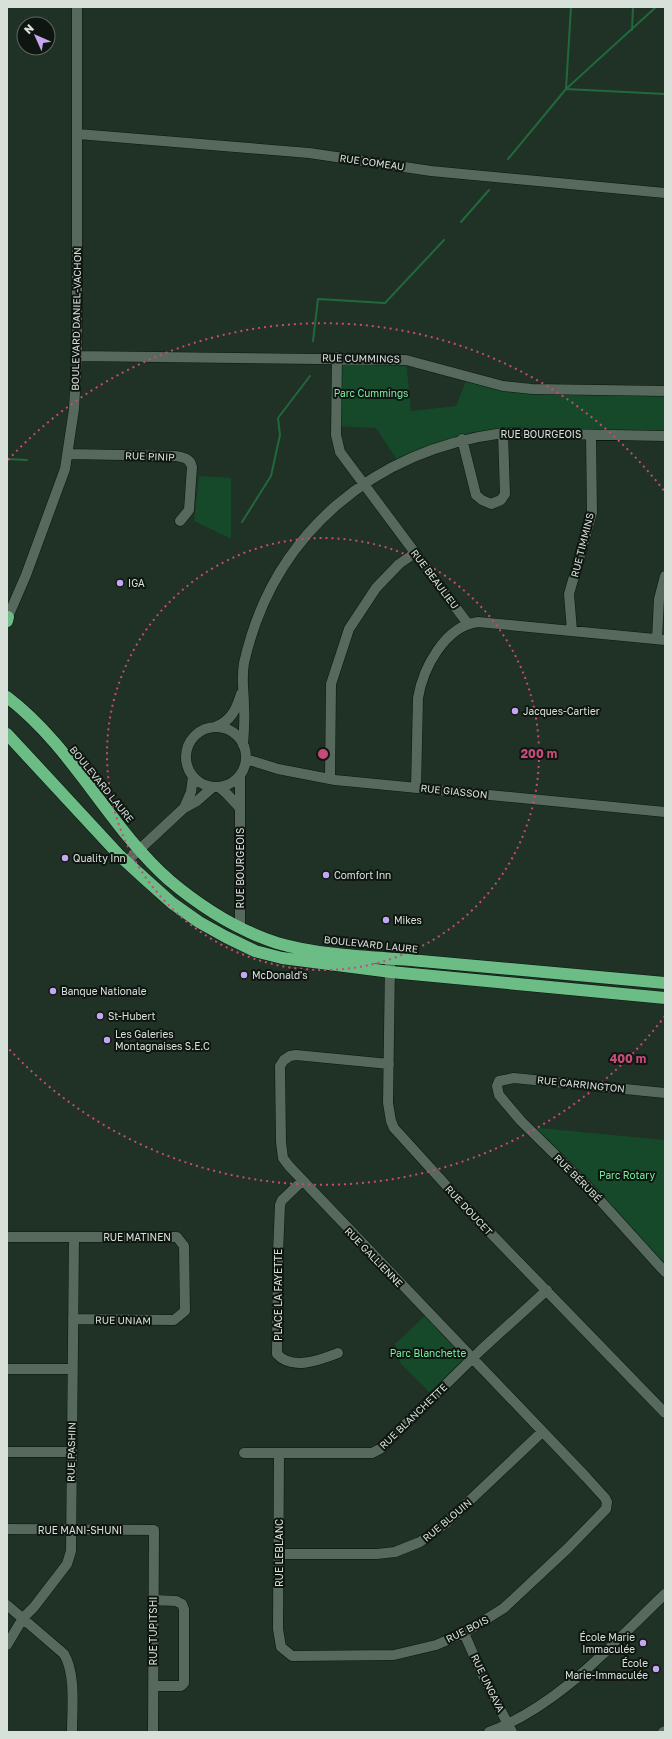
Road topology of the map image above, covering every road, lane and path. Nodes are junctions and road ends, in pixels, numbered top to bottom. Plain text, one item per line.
1 (77, 7) edge
2 (78, 134) junction
3 (665, 193) edge
4 (77, 356) junction
5 (337, 357) junction
6 (665, 391) edge
7 (503, 433) junction
8 (591, 435) junction
9 (665, 436) edge
10 (462, 439) junction
11 (68, 454) junction
12 (363, 484) junction
13 (180, 521) dead end
14 (415, 553) junction
15 (665, 576) edge
16 (7, 619) edge
17 (468, 624) junction
18 (572, 631) junction
19 (661, 640) edge
20 (7, 688) edge
21 (242, 690) junction
22 (7, 697) edge
23 (31, 718) junction
24 (214, 728) junction
25 (7, 734) edge
26 (7, 738) edge
27 (243, 745) junction
28 (26, 752) junction
29 (246, 759) junction
30 (240, 775) junction
31 (193, 776) junction
32 (330, 779) junction
33 (216, 787) junction
34 (416, 788) junction
35 (184, 808) junction
36 (240, 808) junction
37 (665, 812) edge
38 (140, 850) junction
39 (126, 862) junction
40 (240, 927) junction
41 (390, 958) junction
42 (390, 972) junction
43 (665, 983) edge
44 (665, 998) edge
45 (390, 1064) junction
46 (499, 1081) joint
47 (665, 1093) edge
48 (302, 1180) junction
49 (7, 1237) edge
50 (74, 1237) junction
51 (665, 1272) edge
52 (547, 1290) junction
53 (73, 1319) junction
54 (174, 1320) joint
55 (338, 1353) dead end
56 (472, 1360) junction
57 (7, 1369) edge
58 (72, 1369) junction
59 (665, 1413) edge
60 (542, 1432) junction
61 (7, 1452) edge
62 (71, 1452) junction
63 (244, 1453) dead end
64 (279, 1454) junction
65 (607, 1505) joint
66 (7, 1529) edge
67 (70, 1530) junction
68 (154, 1530) joint
69 (279, 1554) junction
70 (665, 1594) edge
71 (153, 1600) junction
72 (7, 1605) edge
73 (23, 1618) junction
74 (464, 1633) junction
75 (7, 1645) edge
76 (284, 1651) joint
77 (153, 1686) junction
78 (510, 1728) edge
79 (72, 1732) edge
80 (153, 1732) edge
81 (489, 1732) edge

1 - 2 street, BOULEVARD DANIEL-VACHON
2 - 3 street, RUE COMEAU
2 - 4 street, BOULEVARD DANIEL-VACHON
4 - 5 street, RUE CUMMINGS
4 - 11 street, BOULEVARD DANIEL-VACHON
5 - 6 street, RUE CUMMINGS
5 - 12 street, RUE BEAULIEU
7 - 8 street, RUE BOURGEOIS
7 - 10 street, RUE BOURGEOIS
7 - 10 street
8 - 9 street, RUE BOURGEOIS
8 - 18 street, RUE TIMMINS
10 - 12 street, RUE BOURGEOIS
11 - 13 street, RUE PINIP
11 - 16 street, BOULEVARD DANIEL-VACHON
12 - 14 street, RUE BEAULIEU
12 - 21 street, RUE BOURGEOIS
14 - 17 street, RUE BEAULIEU
14 - 32 street
15 - 19 street
17 - 18 street
17 - 34 street
18 - 19 street
20 - 23 highway
21 - 24 street, RUE BOURGEOIS
21 - 27 street, RUE BOURGEOIS
22 - 23 highway, BOULEVARD LAURE
23 - 38 highway, BOULEVARD LAURE
24 - 27 street
24 - 31 street
25 - 28 highway
26 - 28 highway
27 - 29 street
28 - 39 highway
29 - 30 street
29 - 32 street, RUE GIASSON
30 - 33 street
30 - 36 street, RUE BOURGEOIS
31 - 33 street
31 - 35 street
32 - 34 street, RUE GIASSON
33 - 35 street
33 - 36 street
34 - 37 street, RUE GIASSON
35 - 38 street
36 - 40 street, RUE BOURGEOIS
38 - 39 street
38 - 40 highway, BOULEVARD LAURE
39 - 42 highway
40 - 41 highway, BOULEVARD LAURE
41 - 42 street, RUE DOUCET
41 - 43 highway, BOULEVARD LAURE
42 - 44 highway
42 - 45 street, RUE DOUCET
45 - 48 street, RUE GALLIENNE
45 - 52 street, RUE DOUCET
46 - 47 street, RUE CARRINGTON
46 - 51 street, RUE BÉRUBÉ
48 - 55 street, PLACE LA FAYETTE
48 - 56 street, RUE GALLIENNE
49 - 50 street, RUE MATINEN
50 - 53 street, RUE PASHIN
50 - 54 street, RUE MATINEN
52 - 56 street, RUE BLANCHETTE
52 - 59 street, RUE DOUCET
53 - 54 street, RUE UNIAM
53 - 58 street, RUE PASHIN
56 - 60 street, RUE GALLIENNE
56 - 64 street, RUE BLANCHETTE
57 - 58 street
58 - 62 street, RUE PASHIN
60 - 65 street, RUE GALLIENNE
60 - 69 street, RUE BLOUIN
61 - 62 street
62 - 67 street, RUE PASHIN
63 - 64 street, RUE BLANCHETTE
64 - 69 street, RUE LEBLANC
65 - 74 street, RUE BOIS
66 - 67 street, RUE MANI-SHUNI
67 - 68 street, RUE MANI-SHUNI
67 - 73 street, RUE PASHIN
68 - 71 street, RUE TUPITSHI
69 - 76 street, RUE LEBLANC
70 - 78 street
71 - 77 street, RUE TUPITSHI
71 - 77 street
72 - 73 street
73 - 75 street, RUE PASHIN
73 - 79 street
74 - 76 street, RUE BOIS
74 - 78 street, RUE UNGAVA
77 - 80 street, RUE TUPITSHI
78 - 81 street

